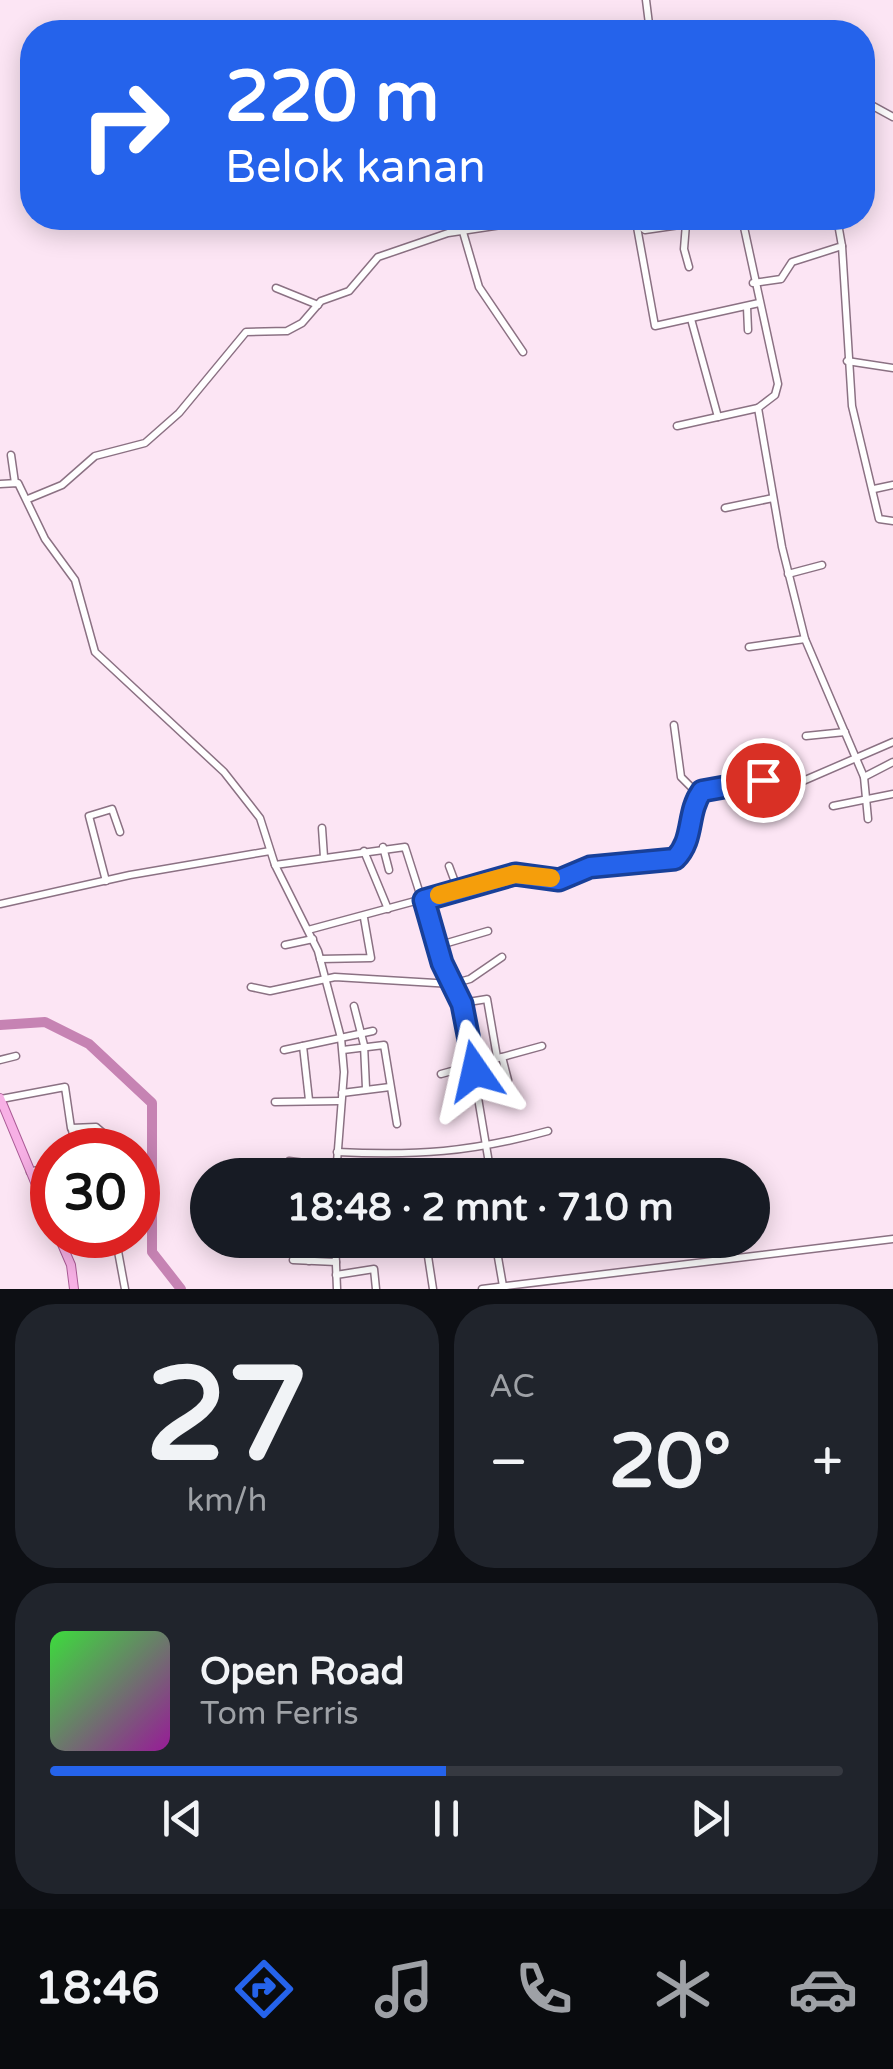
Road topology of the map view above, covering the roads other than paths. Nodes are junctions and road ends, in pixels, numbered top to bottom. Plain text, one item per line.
1 (475, 230) edge
2 (637, 230) edge
3 (686, 230) edge
4 (744, 230) edge
5 (839, 230) edge
6 (463, 232) junction
7 (842, 246) junction
8 (688, 267) dead end
9 (753, 283) junction
10 (276, 288) dead end
11 (759, 303) junction
12 (318, 305) junction
13 (747, 307) junction
14 (691, 319) junction
15 (748, 330) dead end
16 (523, 352) dead end
17 (847, 360) junction
18 (893, 368) edge
19 (758, 408) junction
20 (718, 416) junction
21 (677, 426) dead end
22 (11, 454) dead end
23 (14, 483) junction
24 (0, 484) edge
25 (893, 486) edge
26 (874, 489) junction
27 (773, 498) junction
28 (28, 499) junction
29 (725, 508) dead end
30 (893, 521) edge
31 (822, 566) dead end
32 (788, 574) junction
33 (805, 638) junction
34 (748, 647) dead end
35 (674, 724) dead end
36 (844, 732) junction
37 (806, 736) dead end
38 (893, 742) edge
39 (855, 757) junction
40 (893, 762) edge
41 (864, 777) junction
42 (699, 794) junction
43 (893, 794) edge
44 (866, 799) junction
45 (832, 806) dead end
46 (868, 819) dead end
47 (322, 828) dead end
48 (120, 832) dead end
49 (383, 848) junction
50 (364, 850) junction
51 (270, 851) junction
52 (324, 858) junction
53 (275, 864) junction
54 (449, 866) dead end
55 (390, 870) dead end
56 (106, 880) junction
57 (458, 890) junction
58 (424, 900) junction
59 (0, 904) edge
60 (388, 909) junction
61 (364, 918) junction
62 (308, 930) junction
63 (488, 931) dead end
64 (313, 938) junction
65 (285, 945) dead end
66 (437, 946) junction
67 (502, 958) dead end
68 (320, 959) junction
69 (326, 978) junction
70 (452, 984) junction
71 (251, 987) dead end
72 (462, 1004) junction
73 (354, 1006) dead end
74 (373, 1030) dead end
75 (360, 1034) junction
76 (342, 1038) junction
77 (303, 1046) junction
78 (364, 1046) junction
79 (542, 1046) dead end
80 (284, 1050) dead end
81 (343, 1050) junction
82 (16, 1056) dead end
83 (499, 1057) junction
84 (0, 1060) edge
85 (475, 1067) junction
86 (441, 1074) dead end
87 (508, 1080) dead end
88 (366, 1088) junction
89 (390, 1088) junction
90 (340, 1097) junction
91 (1, 1098) edge
92 (309, 1100) junction
93 (275, 1102) dead end
94 (396, 1124) dead end
95 (72, 1128) edge
96 (548, 1131) dead end
97 (488, 1148) junction
98 (337, 1152) junction
99 (337, 1158) edge
100 (489, 1158) edge
101 (30, 1172) edge
102 (893, 1239) edge
103 (68, 1258) edge
104 (120, 1258) edge
105 (336, 1258) edge
106 (428, 1258) edge
107 (498, 1258) edge
108 (293, 1260) dead end
109 (309, 1261) joint
110 (336, 1262) junction
111 (336, 1274) junction
112 (503, 1286) junction
113 (74, 1289) edge
114 (125, 1289) edge
115 (337, 1289) edge
116 (376, 1289) edge
117 (433, 1289) edge
118 (482, 1289) edge

1 - 6 street
2 - 14 street
3 - 8 street
4 - 9 street
5 - 7 street
6 - 12 street
6 - 16 street
7 - 9 street
7 - 17 street
9 - 11 street
10 - 12 street
11 - 13 street
11 - 19 street
12 - 28 street
13 - 14 street
13 - 15 street
14 - 20 street
17 - 18 street
17 - 26 street
19 - 20 street
19 - 27 street
20 - 21 street
22 - 23 street
23 - 24 street
23 - 28 street
25 - 26 street
26 - 30 street
27 - 29 street
27 - 32 street
28 - 51 street
31 - 32 street
32 - 33 street
33 - 34 street
33 - 36 street
35 - 42 street
36 - 37 street
36 - 39 street
38 - 39 street
39 - 41 street
39 - 42 street
40 - 41 street
41 - 44 street
42 - 57 street
43 - 44 street
44 - 45 street
44 - 46 street
47 - 52 street
48 - 56 street
49 - 50 street
49 - 55 street
49 - 58 street
50 - 52 street
50 - 60 street
51 - 53 street
51 - 56 street
52 - 53 street
53 - 62 street
54 - 57 street
56 - 59 street
57 - 58 street
58 - 60 street
58 - 66 street
60 - 61 street
61 - 62 street
61 - 68 street
62 - 64 street
63 - 66 street
64 - 65 street
64 - 68 street
66 - 70 street
67 - 70 street
68 - 69 street
69 - 70 street
69 - 71 street
69 - 76 street
70 - 72 street
72 - 83 street
72 - 85 street
73 - 75 street
74 - 75 street
75 - 76 street
75 - 78 street
76 - 77 street
76 - 81 street
77 - 80 street
77 - 92 street
78 - 81 street
78 - 88 street
78 - 89 street
79 - 83 street
81 - 90 street
82 - 84 street
83 - 85 street
83 - 87 street
85 - 86 street
85 - 97 street
88 - 89 street
88 - 90 street
89 - 94 street
90 - 92 street
90 - 98 street
91 - 95 street
91 - 101 main road
92 - 93 street
96 - 97 street
97 - 98 street
97 - 100 street
98 - 99 street
102 - 112 street
103 - 113 main road
104 - 114 street
105 - 110 street
106 - 117 street
107 - 112 street
108 - 109 street
109 - 110 street
110 - 111 street
111 - 115 street
111 - 116 street
112 - 118 street

